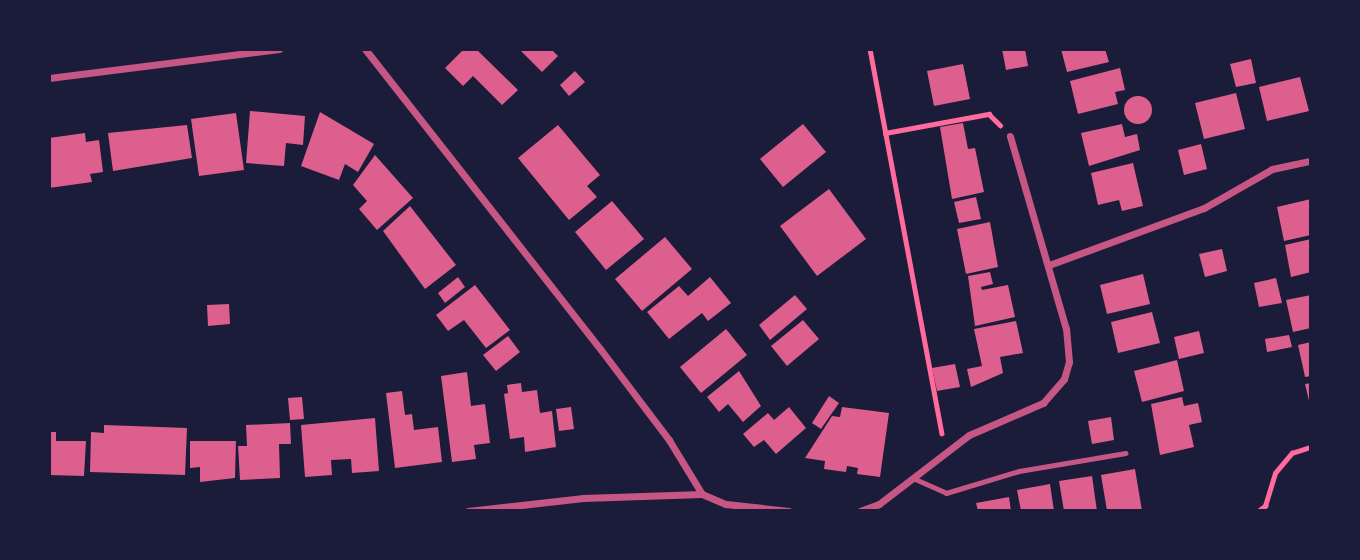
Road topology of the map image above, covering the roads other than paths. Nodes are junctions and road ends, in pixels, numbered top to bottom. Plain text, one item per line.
1 (279, 49) edge
2 (365, 49) edge
3 (49, 78) edge
4 (1010, 136) road end
5 (1311, 161) edge
6 (1049, 265) junction
7 (1125, 453) dead end
8 (915, 479) junction
9 (702, 495) junction
10 (468, 511) edge
11 (789, 511) edge
12 (860, 511) edge

1 - 3 street
2 - 9 street
4 - 6 street
5 - 6 street
6 - 8 street
7 - 8 lane
8 - 12 street
9 - 10 street
9 - 11 street

